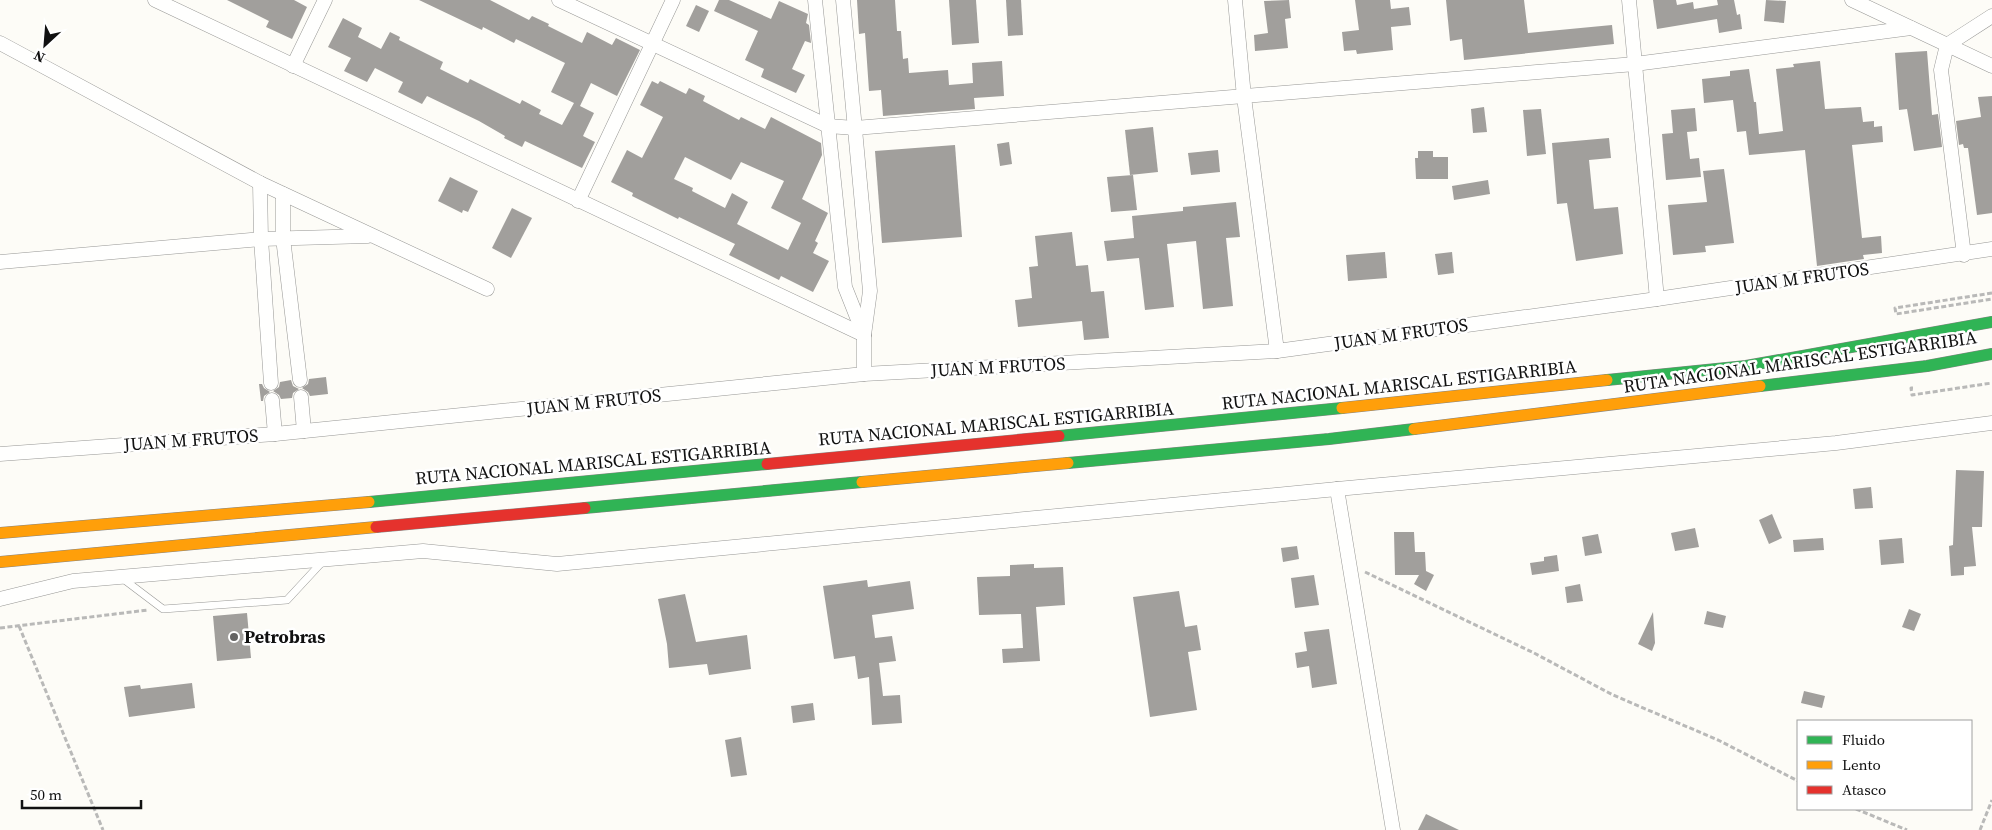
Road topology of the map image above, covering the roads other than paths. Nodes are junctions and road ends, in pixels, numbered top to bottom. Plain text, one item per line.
1 (155, 0) edge
2 (325, 0) edge
3 (559, 0) edge
4 (673, 0) edge
5 (815, 0) edge
6 (843, 0) edge
7 (1235, 0) edge
8 (1629, 0) edge
9 (1852, 0) edge
10 (1992, 16) edge
11 (1911, 28) junction
12 (0, 43) edge
13 (652, 44) junction
14 (1948, 46) junction
15 (1635, 64) junction
16 (293, 66) junction
17 (1992, 66) edge
18 (1244, 97) junction
19 (828, 126) junction
20 (855, 128) junction
21 (260, 183) junction
22 (283, 194) junction
23 (578, 202) junction
24 (371, 236) junction
25 (283, 238) junction
26 (261, 239) junction
27 (1992, 250) edge
28 (1964, 255) junction
29 (0, 262) edge
30 (487, 289) dead end
31 (1657, 299) junction
32 (1992, 322) edge
33 (864, 335) junction
34 (1277, 351) junction
35 (1992, 354) edge
36 (864, 374) junction
37 (300, 380) dead end
38 (271, 383) dead end
39 (301, 397) dead end
40 (272, 400) dead end
41 (1992, 423) edge
42 (304, 431) junction
43 (275, 434) junction
44 (0, 454) edge
45 (1338, 489) junction
46 (0, 533) edge
47 (324, 560) junction
48 (0, 562) edge
49 (119, 576) junction
50 (0, 599) edge
51 (1393, 830) edge

1 - 16 street
2 - 16 street
3 - 13 street
4 - 13 street
5 - 19 street
6 - 20 street
7 - 18 street
8 - 15 street
9 - 11 street
10 - 14 street
11 - 14 street
11 - 15 street
12 - 21 street
13 - 19 street
13 - 23 street
14 - 17 street
14 - 28 street
15 - 18 street
15 - 31 street
16 - 23 street
18 - 20 street
18 - 34 street
19 - 20 street
19 - 33 street
20 - 33 street
21 - 22 street
21 - 26 street
22 - 24 street
22 - 25 street
23 - 33 street
24 - 25 street
24 - 30 street
25 - 26 street
25 - 37 street
26 - 29 street
26 - 38 street
27 - 28 street, JUAN M FRUTOS
28 - 31 street, JUAN M FRUTOS
31 - 34 street, JUAN M FRUTOS
32 - 46 highway, RUTA NACIONAL MARISCAL ESTIGARRIBIA
33 - 36 street
34 - 36 street, JUAN M FRUTOS
35 - 48 highway, RUTA NACIONAL MARISCAL ESTIGARRIBIA
36 - 42 street, JUAN M FRUTOS
39 - 42 street
40 - 43 street
41 - 45 street
42 - 43 street, JUAN M FRUTOS
43 - 44 street, JUAN M FRUTOS
45 - 47 street
45 - 51 street
47 - 49 street
47 - 49 lane
49 - 50 street

